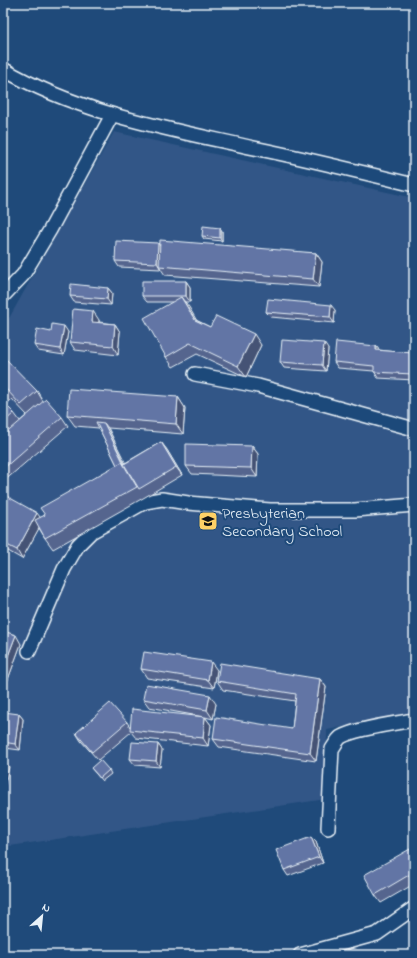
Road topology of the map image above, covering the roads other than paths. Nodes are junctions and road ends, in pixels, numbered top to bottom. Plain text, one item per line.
1 (3, 69) edge
2 (112, 115) junction
3 (414, 185) edge
4 (3, 296) edge
5 (195, 374) dead end
6 (414, 429) edge
7 (414, 505) edge
8 (29, 651) dead end
9 (414, 720) edge
10 (328, 828) dead end
11 (414, 908) edge
12 (300, 955) edge

1 - 2 street
2 - 3 street
2 - 4 street
5 - 6 street
7 - 8 street
9 - 10 street
11 - 12 street

